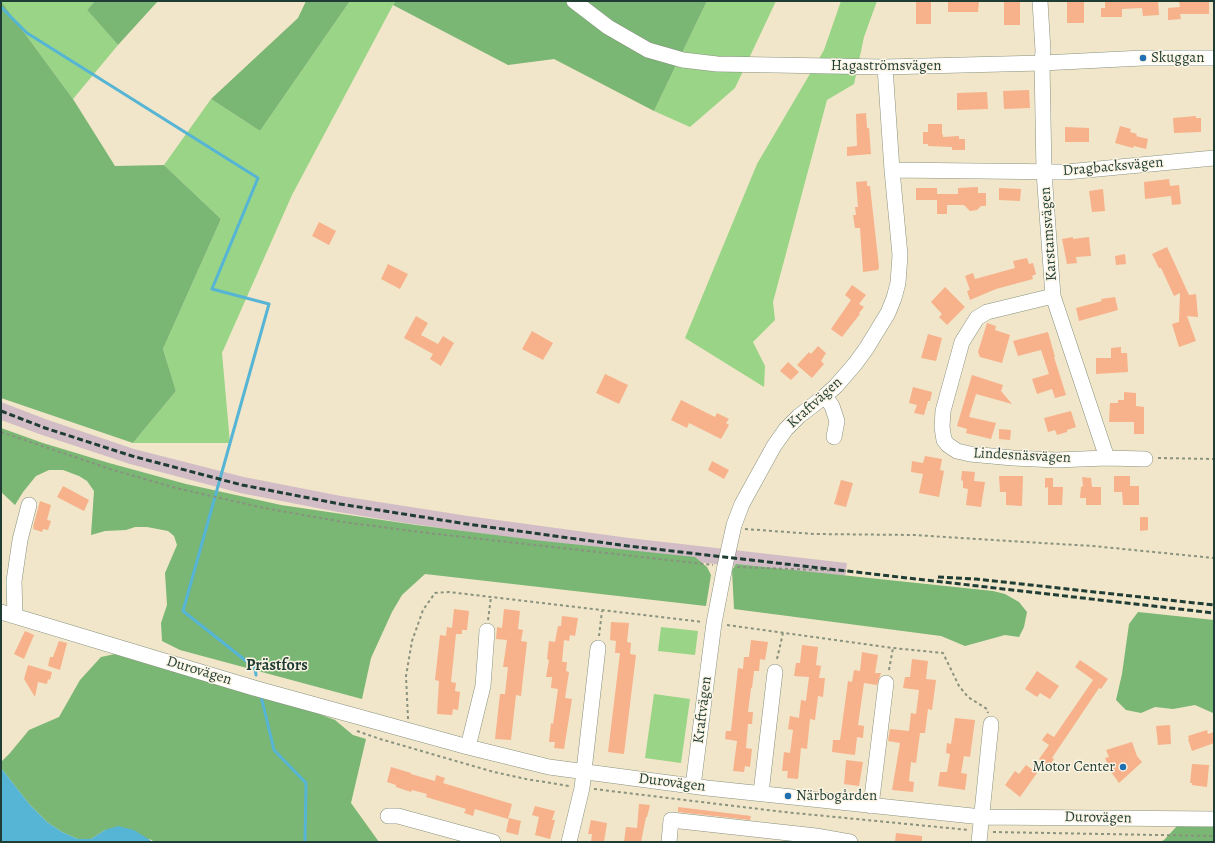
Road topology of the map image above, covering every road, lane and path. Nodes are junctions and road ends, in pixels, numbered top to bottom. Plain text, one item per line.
1 (574, 1) edge
2 (1040, 1) edge
3 (1214, 58) edge
4 (1042, 63) junction
5 (885, 67) junction
6 (1214, 158) edge
7 (892, 170) junction
8 (1044, 172) junction
9 (1054, 296) junction
10 (825, 396) junction
11 (1, 432) edge
12 (834, 437) dead end
13 (1107, 458) junction
14 (1144, 459) joint
15 (1214, 459) edge
16 (29, 505) dead end
17 (734, 528) junction
18 (1214, 558) edge
19 (725, 566) junction
20 (846, 571) dead end
21 (491, 597) junction
22 (602, 611) junction
23 (8, 614) edge
24 (714, 623) junction
25 (487, 631) joint
26 (783, 633) junction
27 (598, 648) joint
28 (894, 648) junction
29 (775, 672) joint
30 (886, 683) joint
31 (991, 724) joint
32 (356, 730) dead end
33 (411, 732) junction
34 (468, 747) junction
35 (584, 772) junction
36 (555, 784) dead end
37 (693, 786) junction
38 (761, 793) junction
39 (871, 806) junction
40 (388, 816) dead end
41 (982, 817) junction
42 (1214, 820) edge
43 (773, 837) edge
44 (815, 839) edge
45 (493, 842) edge
46 (569, 842) edge
47 (668, 842) edge
48 (850, 842) edge
49 (979, 842) edge

1 - 5 street, Hagaströmsvägen
2 - 4 street, Karstamsvägen
3 - 4 street, Hagaströmsvägen
4 - 5 street, Hagaströmsvägen
4 - 8 street, Karstamsvägen
5 - 7 street, Kraftvägen
6 - 8 street, Dragbacksvägen
7 - 8 street, Dragbacksvägen
7 - 10 street, Kraftvägen
8 - 9 street, Karstamsvägen
9 - 13 street, Karstamsvägen
9 - 13 street, Lindesnäsvägen
10 - 12 street
10 - 17 street, Kraftvägen
11 - 19 path
13 - 14 street, Lindesnäsvägen
14 - 15 path
16 - 23 street
17 - 18 path
17 - 19 street, Kraftvägen
19 - 20 path
19 - 24 street, Kraftvägen
21 - 22 path
21 - 25 path
21 - 33 path
22 - 24 path
22 - 27 path
23 - 33 street, Durovägen
24 - 26 path
24 - 37 street, Kraftvägen
25 - 34 street
26 - 28 path
26 - 29 path
27 - 35 street
28 - 30 path
28 - 31 path
29 - 38 street
30 - 39 street
31 - 41 street
32 - 36 path
33 - 34 street, Durovägen
34 - 35 street, Durovägen
35 - 37 street, Durovägen
35 - 46 street
37 - 38 street, Durovägen
38 - 39 street, Durovägen
39 - 41 street, Durovägen
40 - 45 street
41 - 42 street, Durovägen
41 - 49 street
43 - 44 street
43 - 47 street
44 - 48 street

